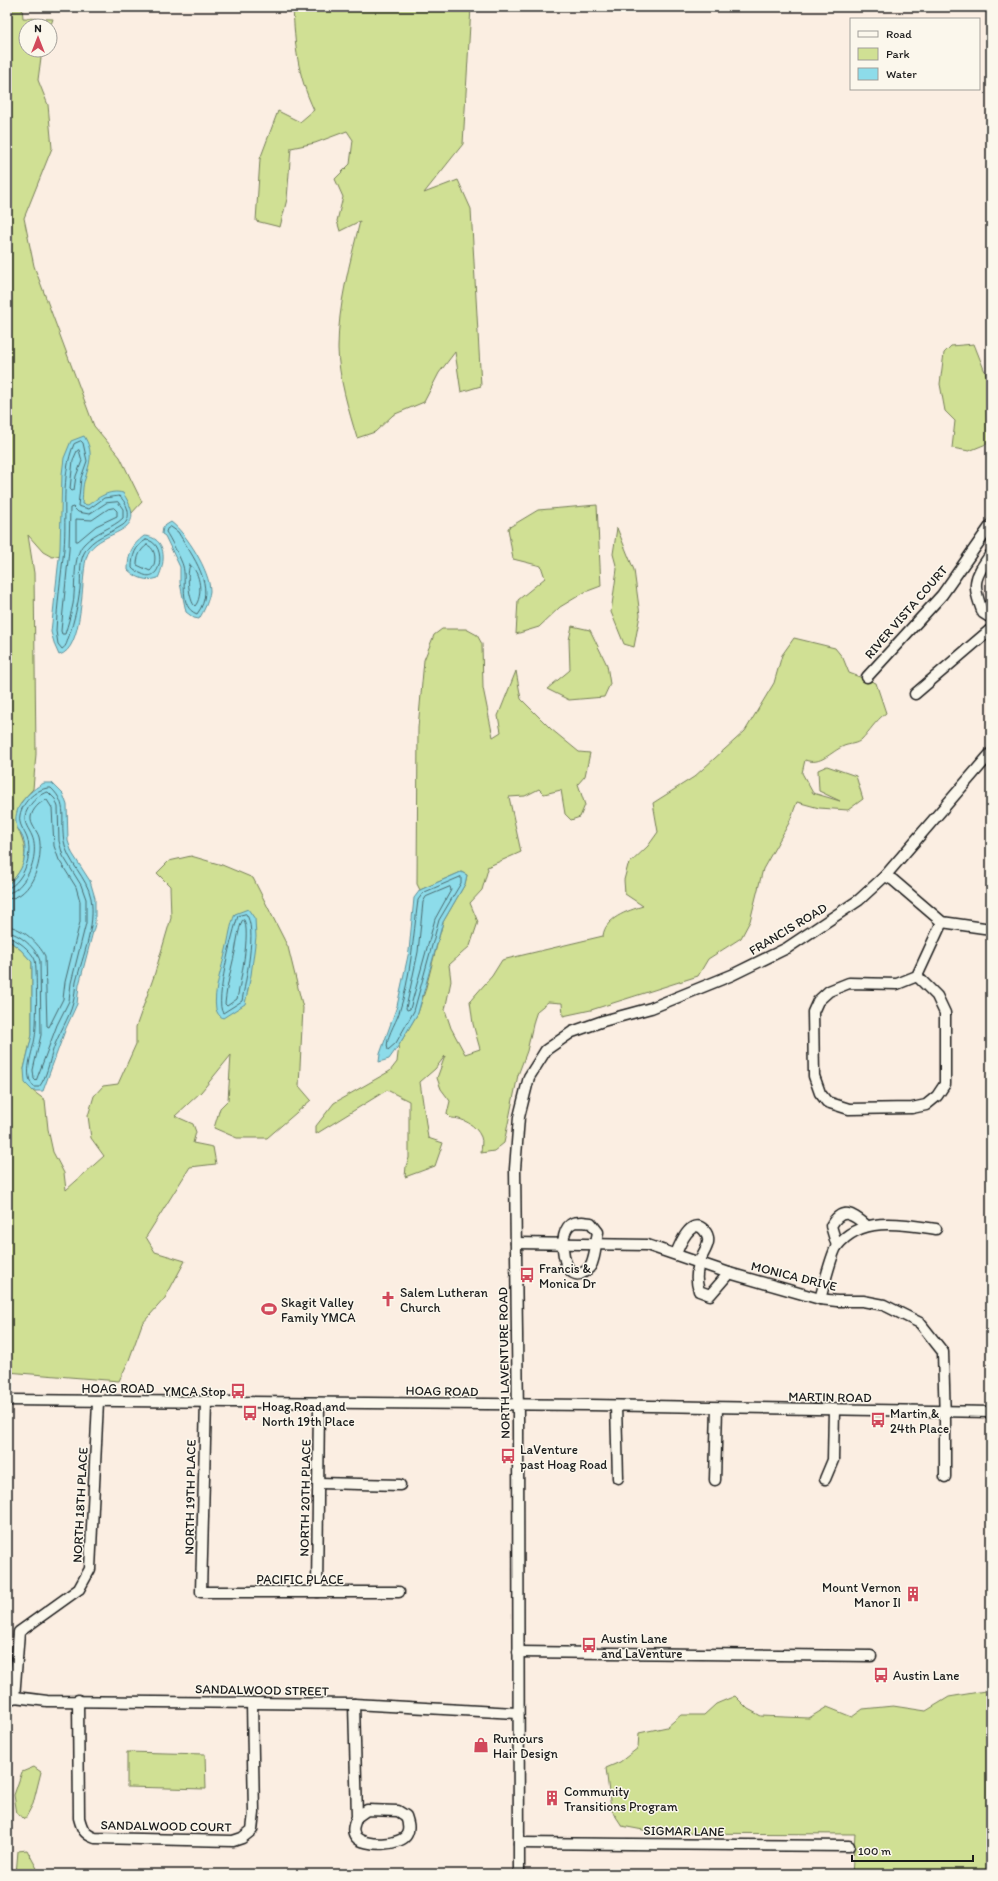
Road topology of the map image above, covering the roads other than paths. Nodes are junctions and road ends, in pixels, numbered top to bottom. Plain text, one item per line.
1 (991, 525) edge
2 (991, 554) edge
3 (991, 618) edge
4 (991, 630) edge
5 (867, 677) dead end
6 (915, 694) dead end
7 (991, 753) edge
8 (885, 876) junction
9 (942, 922) junction
10 (991, 929) edge
11 (917, 976) junction
12 (546, 1050) joint
13 (867, 1226) junction
14 (936, 1229) dead end
15 (516, 1243) junction
16 (562, 1244) junction
17 (596, 1244) junction
18 (837, 1246) junction
19 (676, 1254) junction
20 (699, 1262) junction
21 (729, 1273) junction
22 (820, 1299) junction
23 (7, 1400) edge
24 (98, 1402) junction
25 (206, 1402) junction
26 (319, 1404) junction
27 (518, 1405) junction
28 (616, 1406) junction
29 (717, 1408) junction
30 (834, 1410) junction
31 (945, 1411) junction
32 (991, 1412) edge
33 (944, 1477) dead end
34 (618, 1478) dead end
35 (825, 1479) dead end
36 (715, 1480) dead end
37 (319, 1483) junction
38 (400, 1485) dead end
39 (201, 1592) joint
40 (317, 1592) junction
41 (399, 1592) dead end
42 (518, 1652) junction
43 (871, 1656) dead end
44 (11, 1697) edge
45 (78, 1700) junction
46 (252, 1703) junction
47 (354, 1704) junction
48 (517, 1713) junction
49 (357, 1817) junction
50 (519, 1843) junction
51 (849, 1846) dead end
52 (519, 1874) edge

1 - 5 street, RIVER VISTA COURT
2 - 3 street
4 - 6 street
7 - 8 street, FRANCIS ROAD
8 - 9 street
8 - 12 street, FRANCIS ROAD
9 - 10 street
9 - 11 street
11 - 11 street
12 - 15 street, NORTH LAVENTURE ROAD
13 - 14 street
13 - 18 street
13 - 18 street
15 - 16 street, MONICA DRIVE
15 - 27 street, NORTH LAVENTURE ROAD
16 - 17 street, MONICA DRIVE
16 - 17 street
16 - 17 street
17 - 19 street, MONICA DRIVE
18 - 22 street
19 - 20 street, MONICA DRIVE
19 - 20 street
20 - 21 street, MONICA DRIVE
20 - 21 street
21 - 22 street, MONICA DRIVE
22 - 31 street, MONICA DRIVE
23 - 24 street, HOAG ROAD
24 - 25 street, HOAG ROAD
24 - 44 street, NORTH 18TH PLACE
25 - 26 street, HOAG ROAD
25 - 39 street, NORTH 19TH PLACE
26 - 27 street, HOAG ROAD
26 - 37 street, NORTH 20TH PLACE
27 - 28 street, MARTIN ROAD
27 - 42 street, NORTH LAVENTURE ROAD
28 - 29 street, MARTIN ROAD
28 - 34 street
29 - 30 street, MARTIN ROAD
29 - 36 street
30 - 31 street, MARTIN ROAD
30 - 35 street
31 - 32 street, MARTIN ROAD
31 - 33 street, MONICA DRIVE
37 - 38 street
37 - 40 street, NORTH 20TH PLACE
39 - 40 street, PACIFIC PLACE
40 - 41 street, PACIFIC PLACE
42 - 43 street
42 - 48 street, NORTH LAVENTURE ROAD
44 - 45 street, SANDALWOOD STREET
45 - 46 street, SANDALWOOD STREET
45 - 46 street, SANDALWOOD COURT
46 - 47 street, SANDALWOOD STREET
47 - 48 street, SANDALWOOD STREET
47 - 49 street
48 - 50 street, NORTH LAVENTURE ROAD
49 - 49 street
50 - 51 street, SIGMAR LANE
50 - 52 street, NORTH LAVENTURE ROAD

